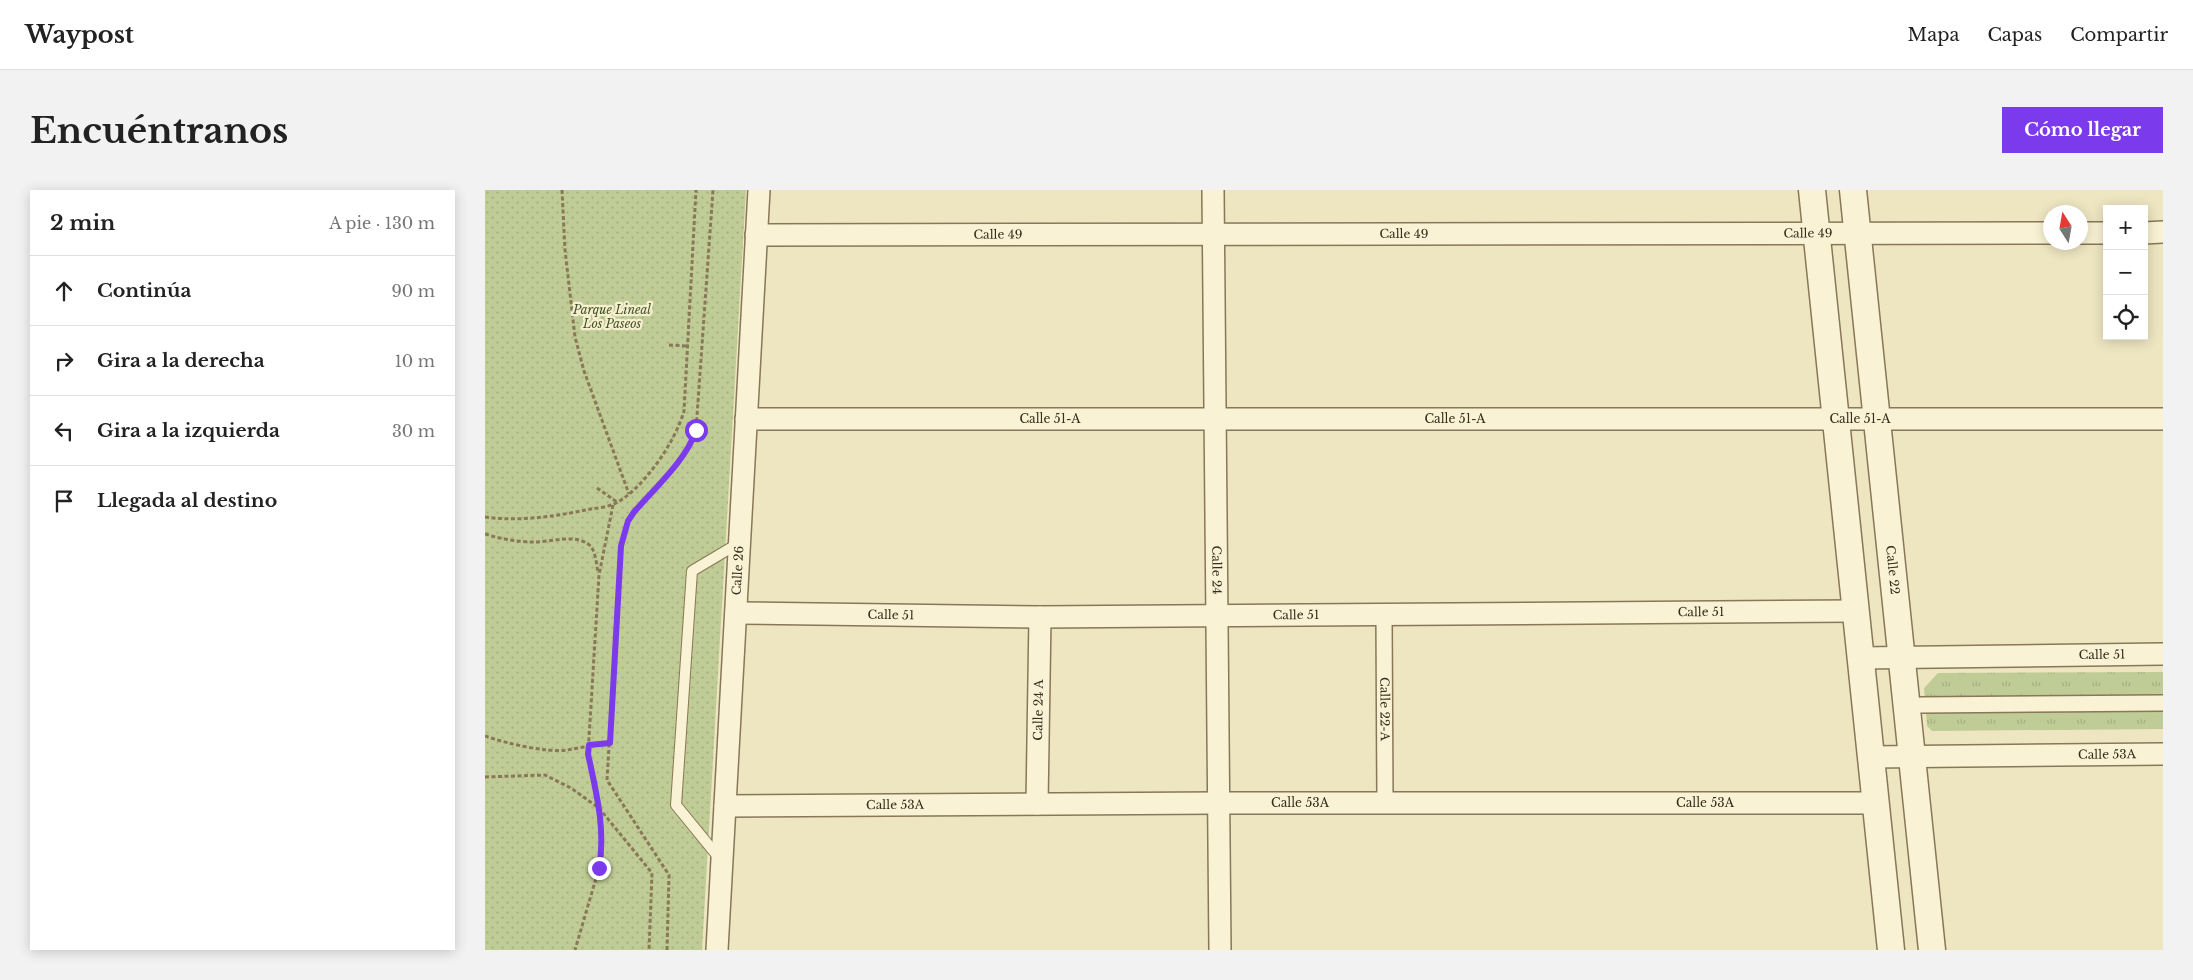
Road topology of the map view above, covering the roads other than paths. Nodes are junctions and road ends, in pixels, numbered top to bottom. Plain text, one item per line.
1 (759, 190) edge
2 (1213, 190) edge
3 (1812, 190) edge
4 (1853, 190) edge
5 (2148, 232) edge
6 (2163, 232) edge
7 (1817, 233) junction
8 (2043, 233) edge
9 (2088, 233) edge
10 (2103, 233) edge
11 (1857, 234) junction
12 (756, 235) junction
13 (1214, 235) junction
14 (1836, 418) junction
15 (746, 419) junction
16 (2163, 419) edge
17 (1215, 420) junction
18 (1877, 420) junction
19 (739, 543) junction
20 (1856, 611) junction
21 (736, 613) junction
22 (1384, 615) junction
23 (1217, 616) junction
24 (1041, 617) junction
25 (2163, 654) edge
26 (1861, 658) junction
27 (1901, 658) junction
28 (2163, 703) edge
29 (1921, 705) dead end
30 (2163, 754) edge
31 (1871, 757) junction
32 (1912, 757) junction
33 (1219, 803) junction
34 (1385, 803) junction
35 (1876, 803) junction
36 (1037, 804) junction
37 (725, 806) junction
38 (722, 862) junction
39 (717, 950) edge
40 (1220, 950) edge
41 (1891, 950) edge
42 (1932, 950) edge

1 - 12 street, Calle 26
2 - 13 street, Calle 24
3 - 7 street
4 - 11 street, Calle 22
5 - 6 street
7 - 11 street, Calle 49
7 - 13 street, Calle 49
7 - 14 street
8 - 11 street, Calle 49
9 - 10 street
11 - 18 street, Calle 22
12 - 13 street, Calle 49
12 - 15 street, Calle 26
13 - 17 street, Calle 24
14 - 17 street, Calle 51-A
14 - 18 street, Calle 51-A
14 - 20 street
15 - 17 street, Calle 51-A
15 - 19 street, Calle 26
16 - 18 street, Calle 51-A
17 - 23 street, Calle 24
18 - 27 street, Calle 22
19 - 21 street, Calle 26
19 - 38 lane
20 - 22 street, Calle 51
20 - 26 street
21 - 24 street, Calle 51
21 - 37 street, Calle 26
22 - 23 street, Calle 51
22 - 34 street, Calle 22-A
23 - 24 street, Calle 51
23 - 33 street, Calle 24
24 - 36 street, Calle 24 A
25 - 27 street, Calle 51
26 - 27 street, Calle 51
26 - 31 street
27 - 32 street, Calle 22
28 - 29 street
30 - 32 street, Calle 53A
31 - 32 street, Calle 53A
31 - 35 street
32 - 42 street, Calle 22
33 - 34 street, Calle 53A
33 - 36 street, Calle 53A
33 - 40 street, Calle 24
34 - 35 street, Calle 53A
35 - 41 street
36 - 37 street, Calle 53A
37 - 38 street, Calle 26
38 - 39 street, Calle 26

